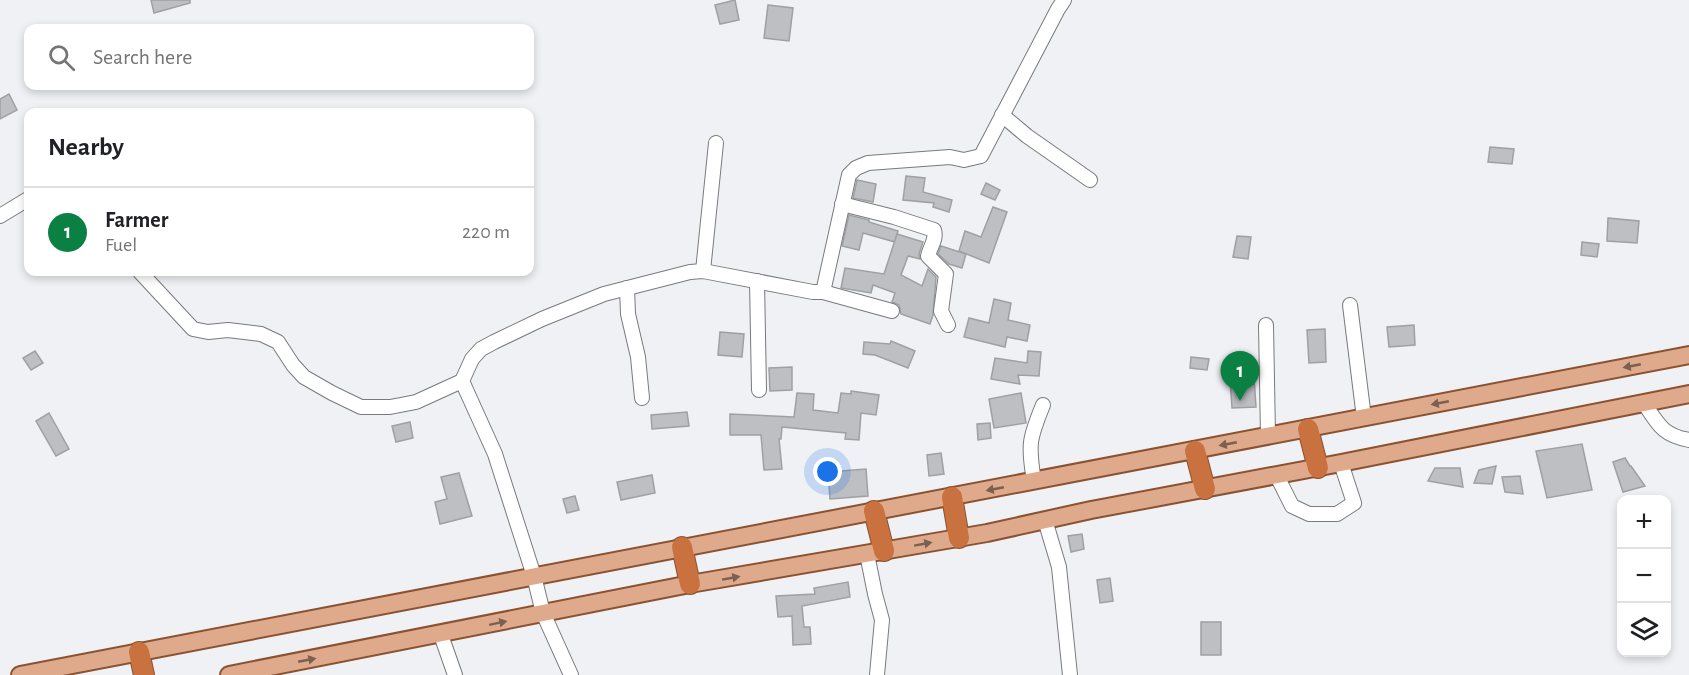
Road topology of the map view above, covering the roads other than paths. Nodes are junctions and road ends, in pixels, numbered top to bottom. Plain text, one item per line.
1 (1064, 0) edge
2 (1002, 115) junction
3 (716, 143) dead end
4 (1090, 180) dead end
5 (24, 201) edge
6 (842, 204) junction
7 (0, 216) edge
8 (703, 271) junction
9 (144, 276) edge
10 (757, 281) junction
11 (627, 288) junction
12 (823, 292) junction
13 (1350, 305) dead end
14 (892, 311) dead end
15 (948, 325) dead end
16 (1266, 325) dead end
17 (1689, 355) edge
18 (462, 381) junction
19 (759, 390) dead end
20 (1689, 394) edge
21 (642, 398) dead end
22 (1644, 403) junction
23 (1043, 405) dead end
24 (1364, 418) junction
25 (1308, 429) junction
26 (1268, 436) junction
27 (1689, 440) edge
28 (1195, 451) junction
29 (1341, 463) junction
30 (1318, 468) junction
31 (1276, 476) junction
32 (1034, 481) junction
33 (1205, 489) junction
34 (952, 497) junction
35 (874, 511) junction
36 (1045, 520) junction
37 (959, 538) junction
38 (682, 547) junction
39 (876, 553) junction
40 (534, 576) junction
41 (690, 584) junction
42 (543, 614) junction
43 (441, 635) junction
44 (139, 652) junction
45 (20, 675) edge
46 (144, 675) edge
47 (229, 675) edge
48 (455, 675) edge
49 (571, 675) edge
50 (877, 675) edge
51 (1070, 675) edge

1 - 2 street
2 - 4 street
2 - 6 street
3 - 8 street
5 - 7 street
6 - 12 street
6 - 15 street
8 - 10 street
8 - 11 street
9 - 18 street
10 - 12 street
10 - 19 street
11 - 18 street
11 - 21 street
12 - 14 street
13 - 24 street
16 - 26 street
17 -> 24 main road
18 - 40 street
20 - 22 main road
22 - 27 street
22 - 29 main road
23 - 32 street
24 - 25 main road
25 - 26 main road
25 - 30 highway
26 -> 28 main road
28 - 32 main road
28 - 33 highway
29 - 30 main road
29 - 31 street
30 - 31 main road
31 - 33 main road
32 -> 34 main road
33 - 36 main road
34 - 35 main road
34 - 37 highway
35 - 38 main road
35 - 39 highway
36 - 37 main road
36 - 51 street
39 -> 37 main road
38 - 40 main road
38 - 41 highway
41 -> 39 main road
39 - 50 street
40 - 42 street
40 - 44 main road
41 - 42 main road
43 -> 42 main road
42 - 49 street
47 -> 43 main road
43 - 48 street
44 - 45 main road
44 - 46 highway

